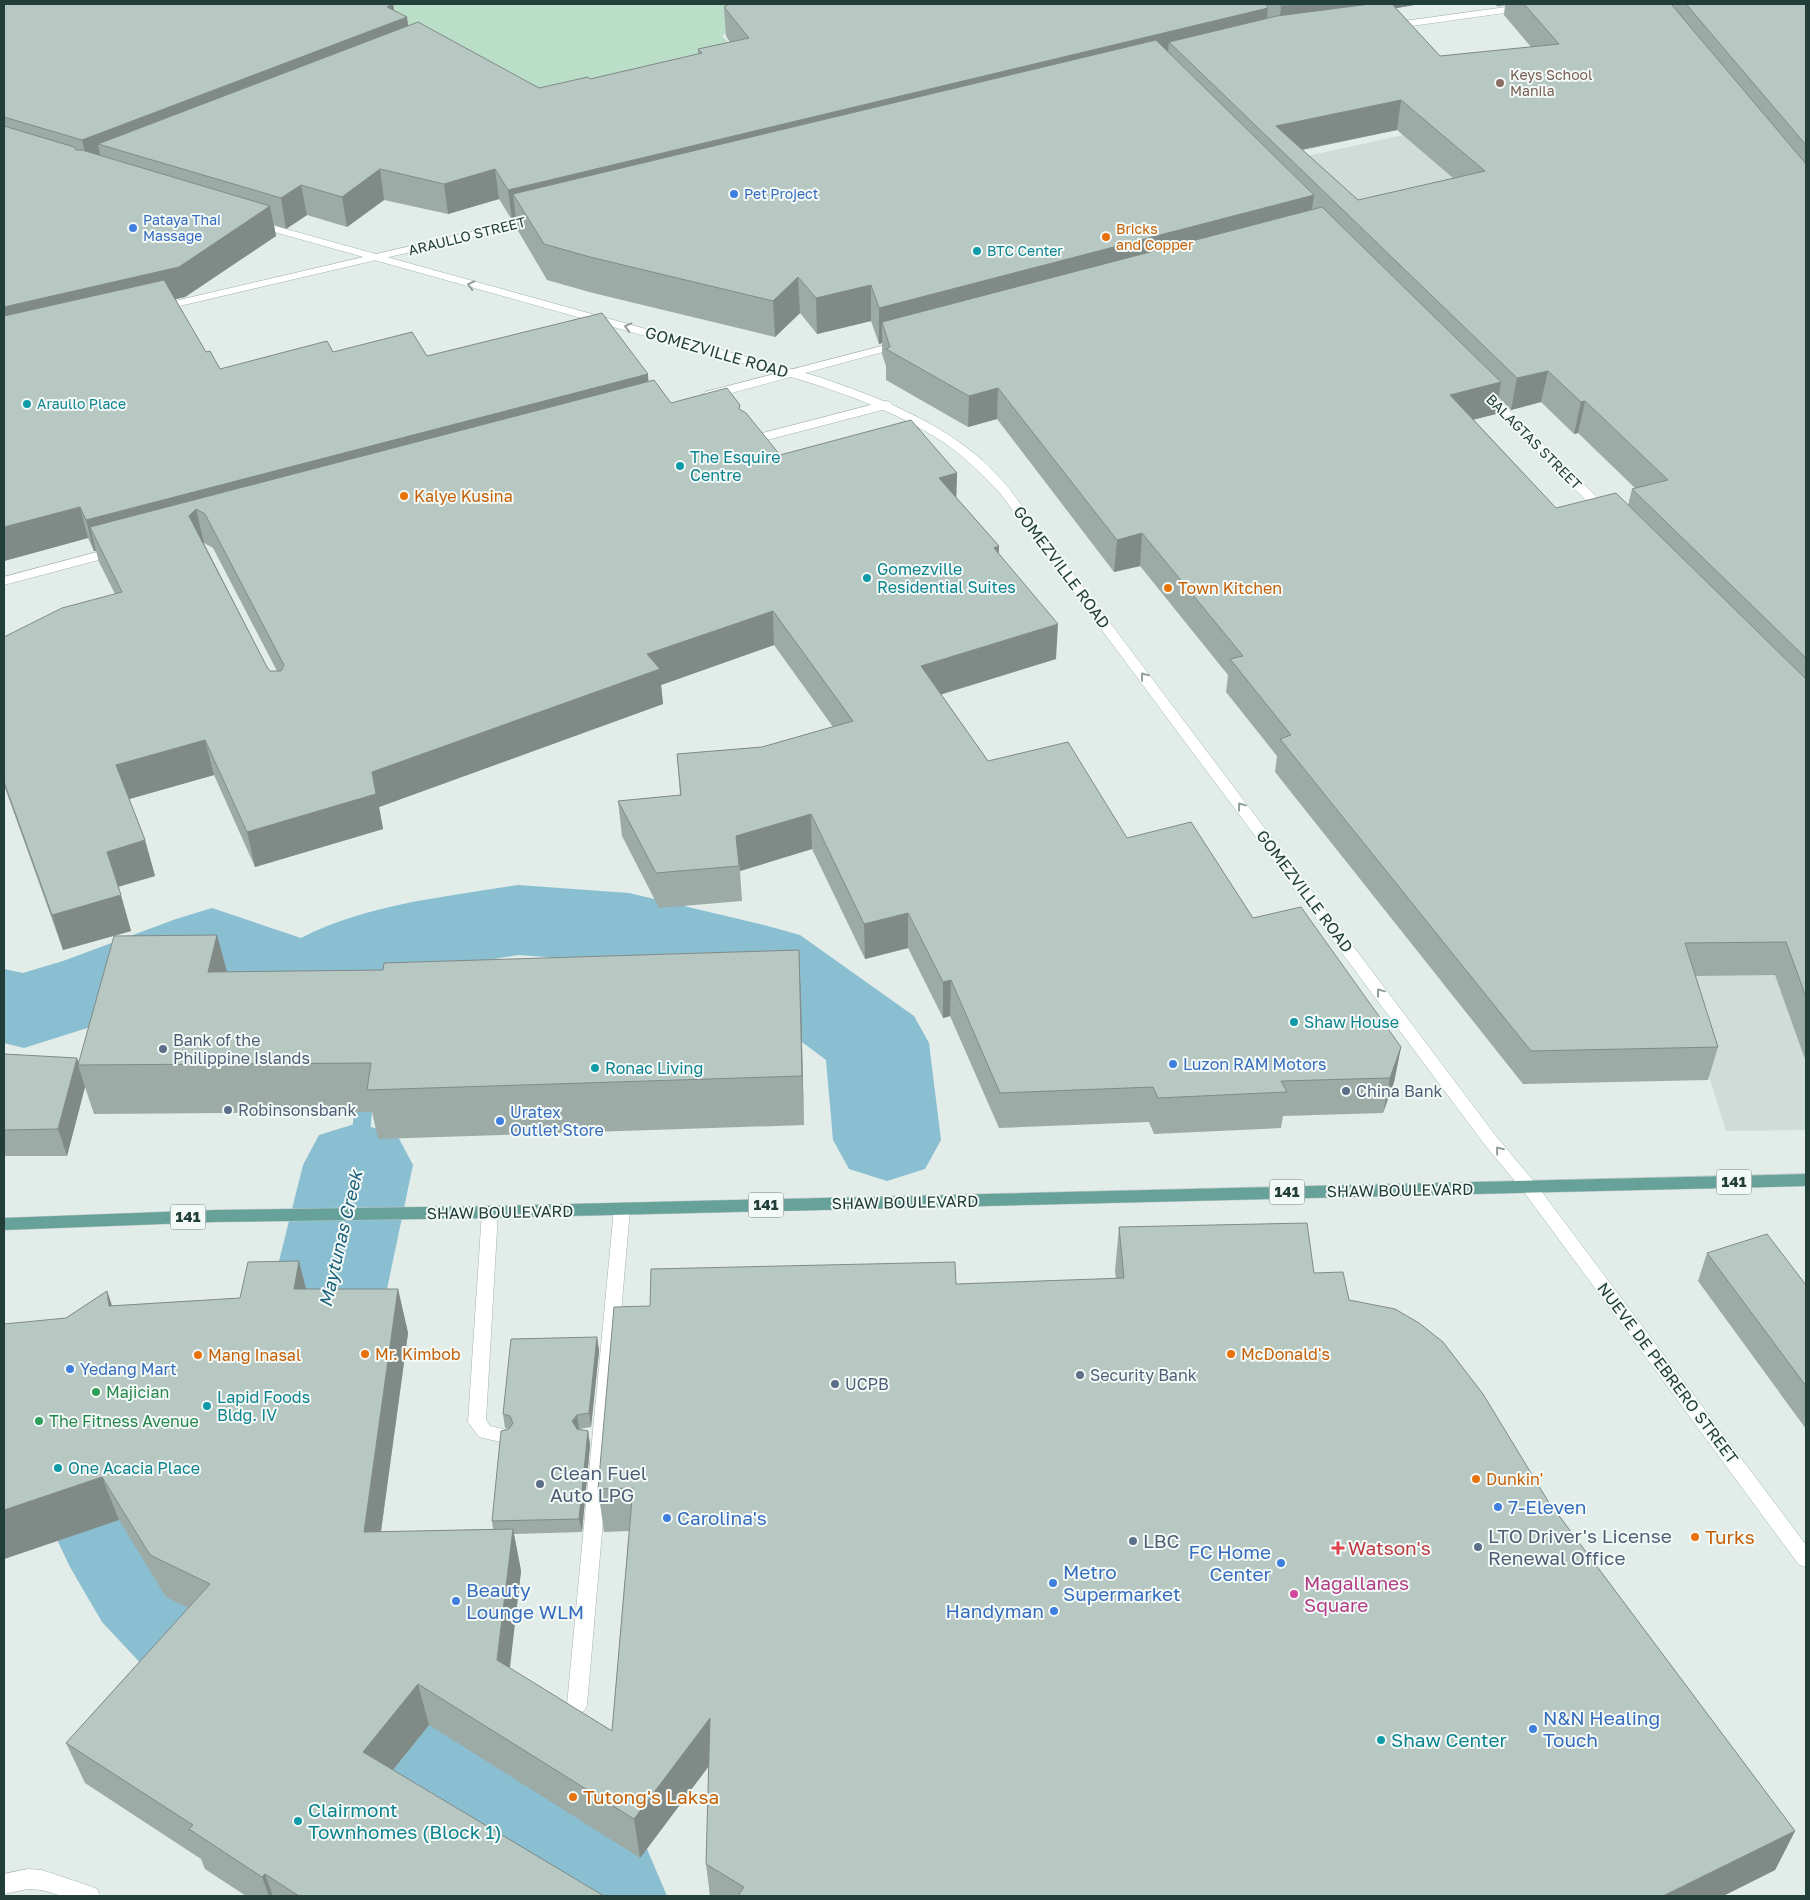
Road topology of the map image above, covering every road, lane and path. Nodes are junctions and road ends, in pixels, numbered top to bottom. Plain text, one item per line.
1 (1547, 4) edge
2 (1376, 28) edge
3 (547, 217) edge
4 (244, 221) edge
5 (372, 258) junction
6 (149, 310) edge
7 (908, 342) edge
8 (793, 373) junction
9 (1476, 384) edge
10 (697, 399) edge
11 (886, 405) junction
12 (748, 442) edge
13 (1616, 523) edge
14 (128, 548) edge
15 (4, 581) edge
16 (1806, 1180) edge
17 (1530, 1188) junction
18 (622, 1209) junction
19 (490, 1212) junction
20 (4, 1224) edge
21 (505, 1436) edge
22 (1806, 1559) edge
23 (577, 1706) dead end
24 (4, 1884) edge
25 (90, 1896) edge

1 - 2 main road
3 - 5 main road, ARAULLO STREET
4 - 5 main road, GOMEZVILLE ROAD
5 - 6 main road, ARAULLO STREET
8 -> 5 main road, GOMEZVILLE ROAD
7 - 8 main road
8 - 10 main road
8 - 11 main road, GOMEZVILLE ROAD
9 - 13 main road, BALAGTAS STREET
11 - 12 main road
17 -> 11 main road, GOMEZVILLE ROAD
14 - 15 main road
16 - 17 main road, SHAW BOULEVARD / 141
17 - 18 main road, SHAW BOULEVARD / 141
17 - 22 main road, NUEVE DE PEBRERO STREET
18 - 19 main road, SHAW BOULEVARD / 141
18 - 23 main road
19 - 20 main road, SHAW BOULEVARD / 141
19 - 21 main road
24 - 25 main road

